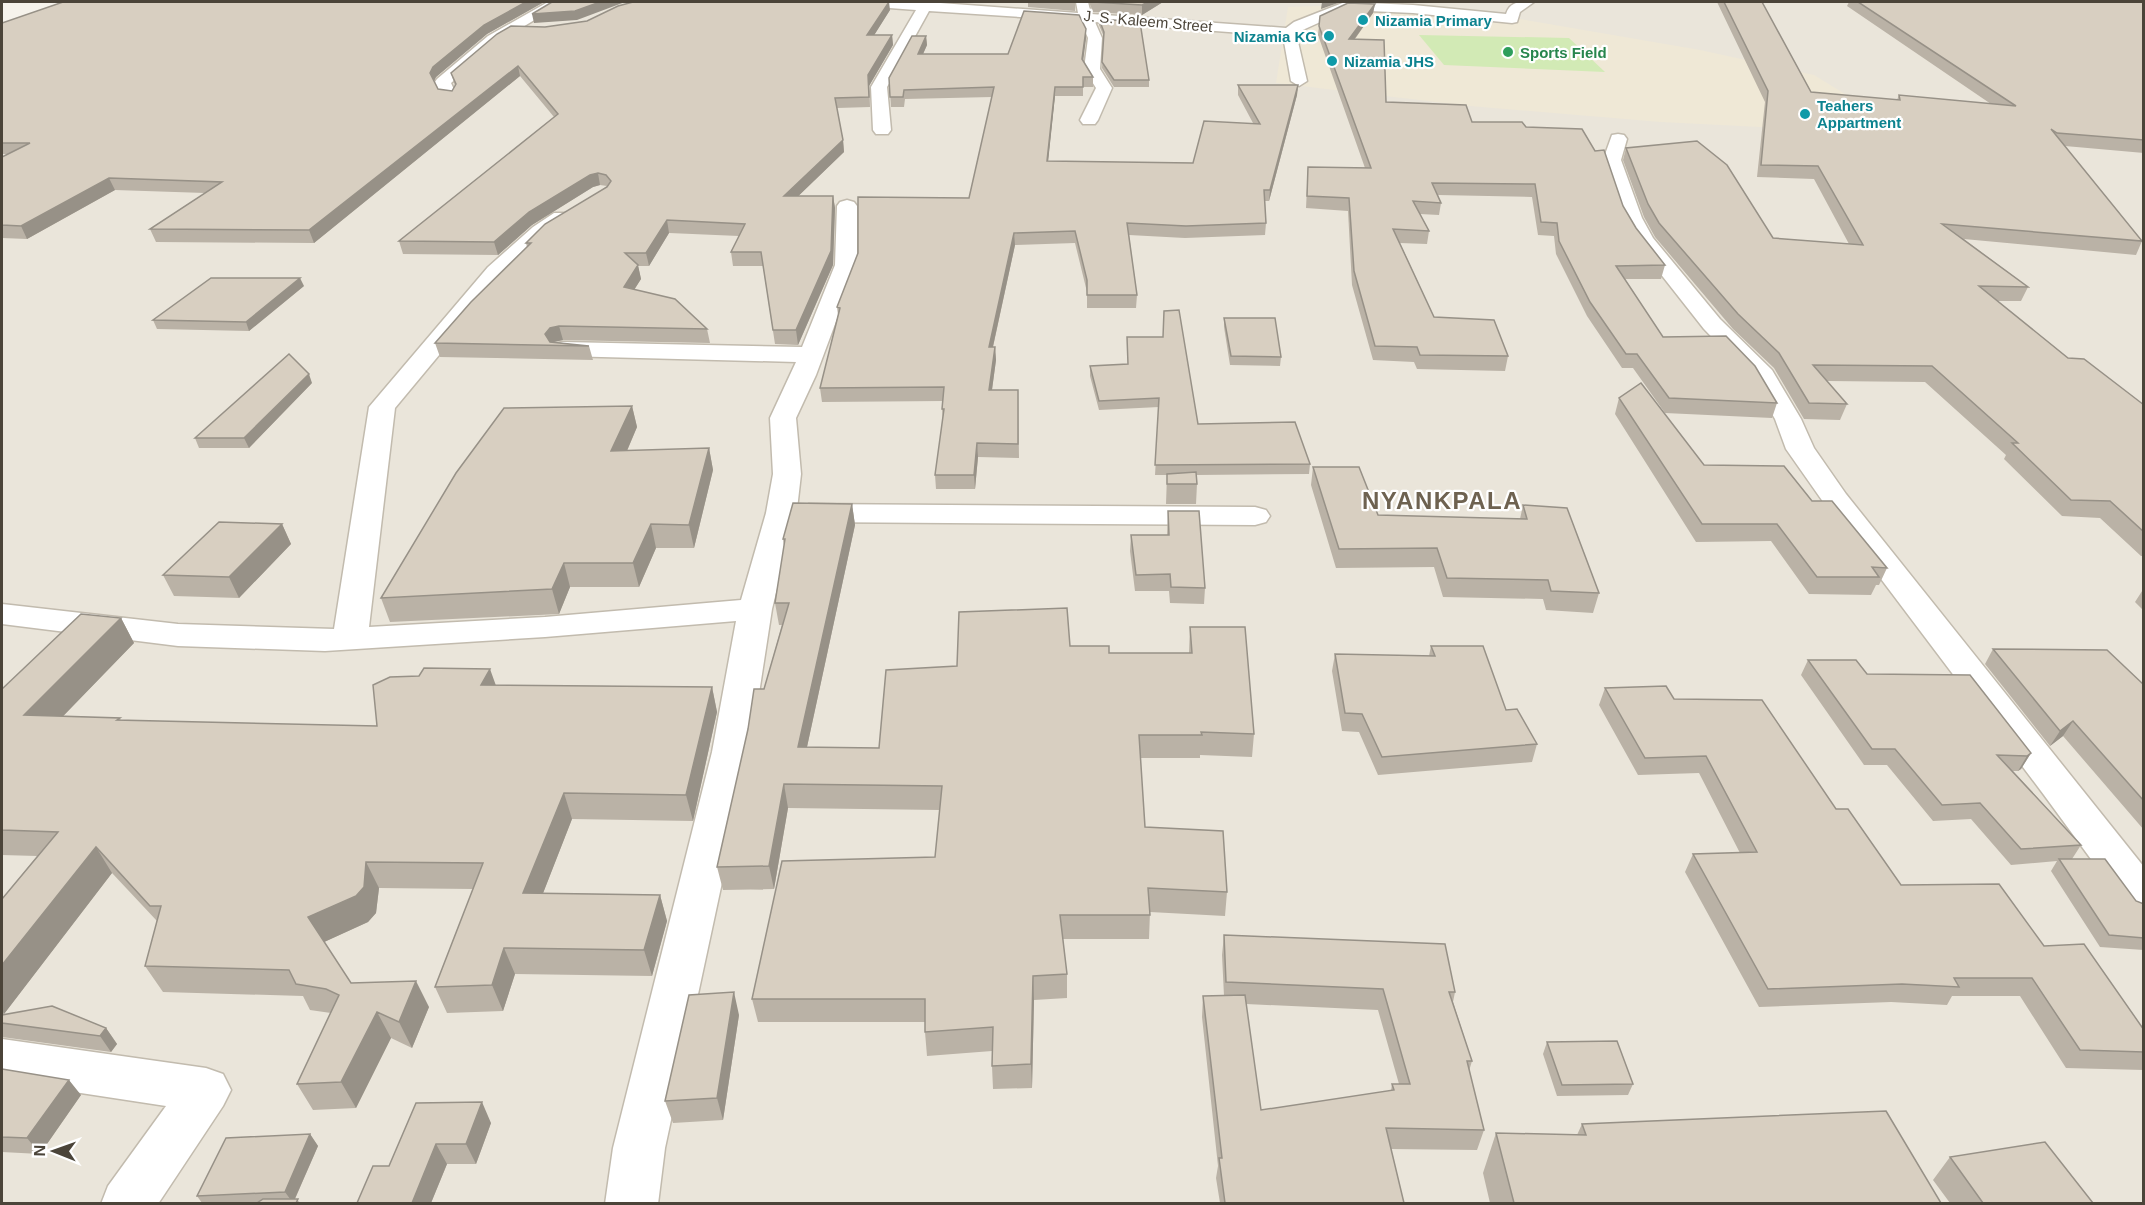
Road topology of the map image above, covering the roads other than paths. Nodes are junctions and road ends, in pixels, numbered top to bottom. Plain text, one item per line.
1 (557, 2) edge
2 (863, 2) edge
3 (1527, 2) edge
4 (926, 5) junction
5 (1413, 5) edge
6 (1083, 9) edge
7 (512, 29) junction
8 (535, 30) edge
9 (1289, 32) junction
10 (1299, 81) dead end
11 (449, 96) edge
12 (1089, 120) dead end
13 (882, 129) dead end
14 (1618, 139) dead end
15 (584, 204) edge
16 (847, 206) dead end
17 (563, 349) edge
18 (811, 355) junction
19 (781, 513) junction
20 (1255, 516) dead end
21 (755, 609) junction
22 (2, 614) edge
23 (350, 639) junction
24 (2144, 899) edge
25 (2, 1060) edge
26 (127, 1203) edge
27 (631, 1203) edge

1 - 7 street
2 - 4 street, J. S. Kaleem Street
3 - 5 street
4 - 6 street, J. S. Kaleem Street
4 - 13 street
5 - 9 street
6 - 9 street, J. S. Kaleem Street
6 - 12 street
7 - 8 street
7 - 11 street
9 - 10 street
14 - 24 street
15 - 23 street
16 - 18 street
17 - 18 street
18 - 19 street
19 - 20 street
19 - 21 street
21 - 23 street
21 - 27 street
22 - 23 street
25 - 26 street

